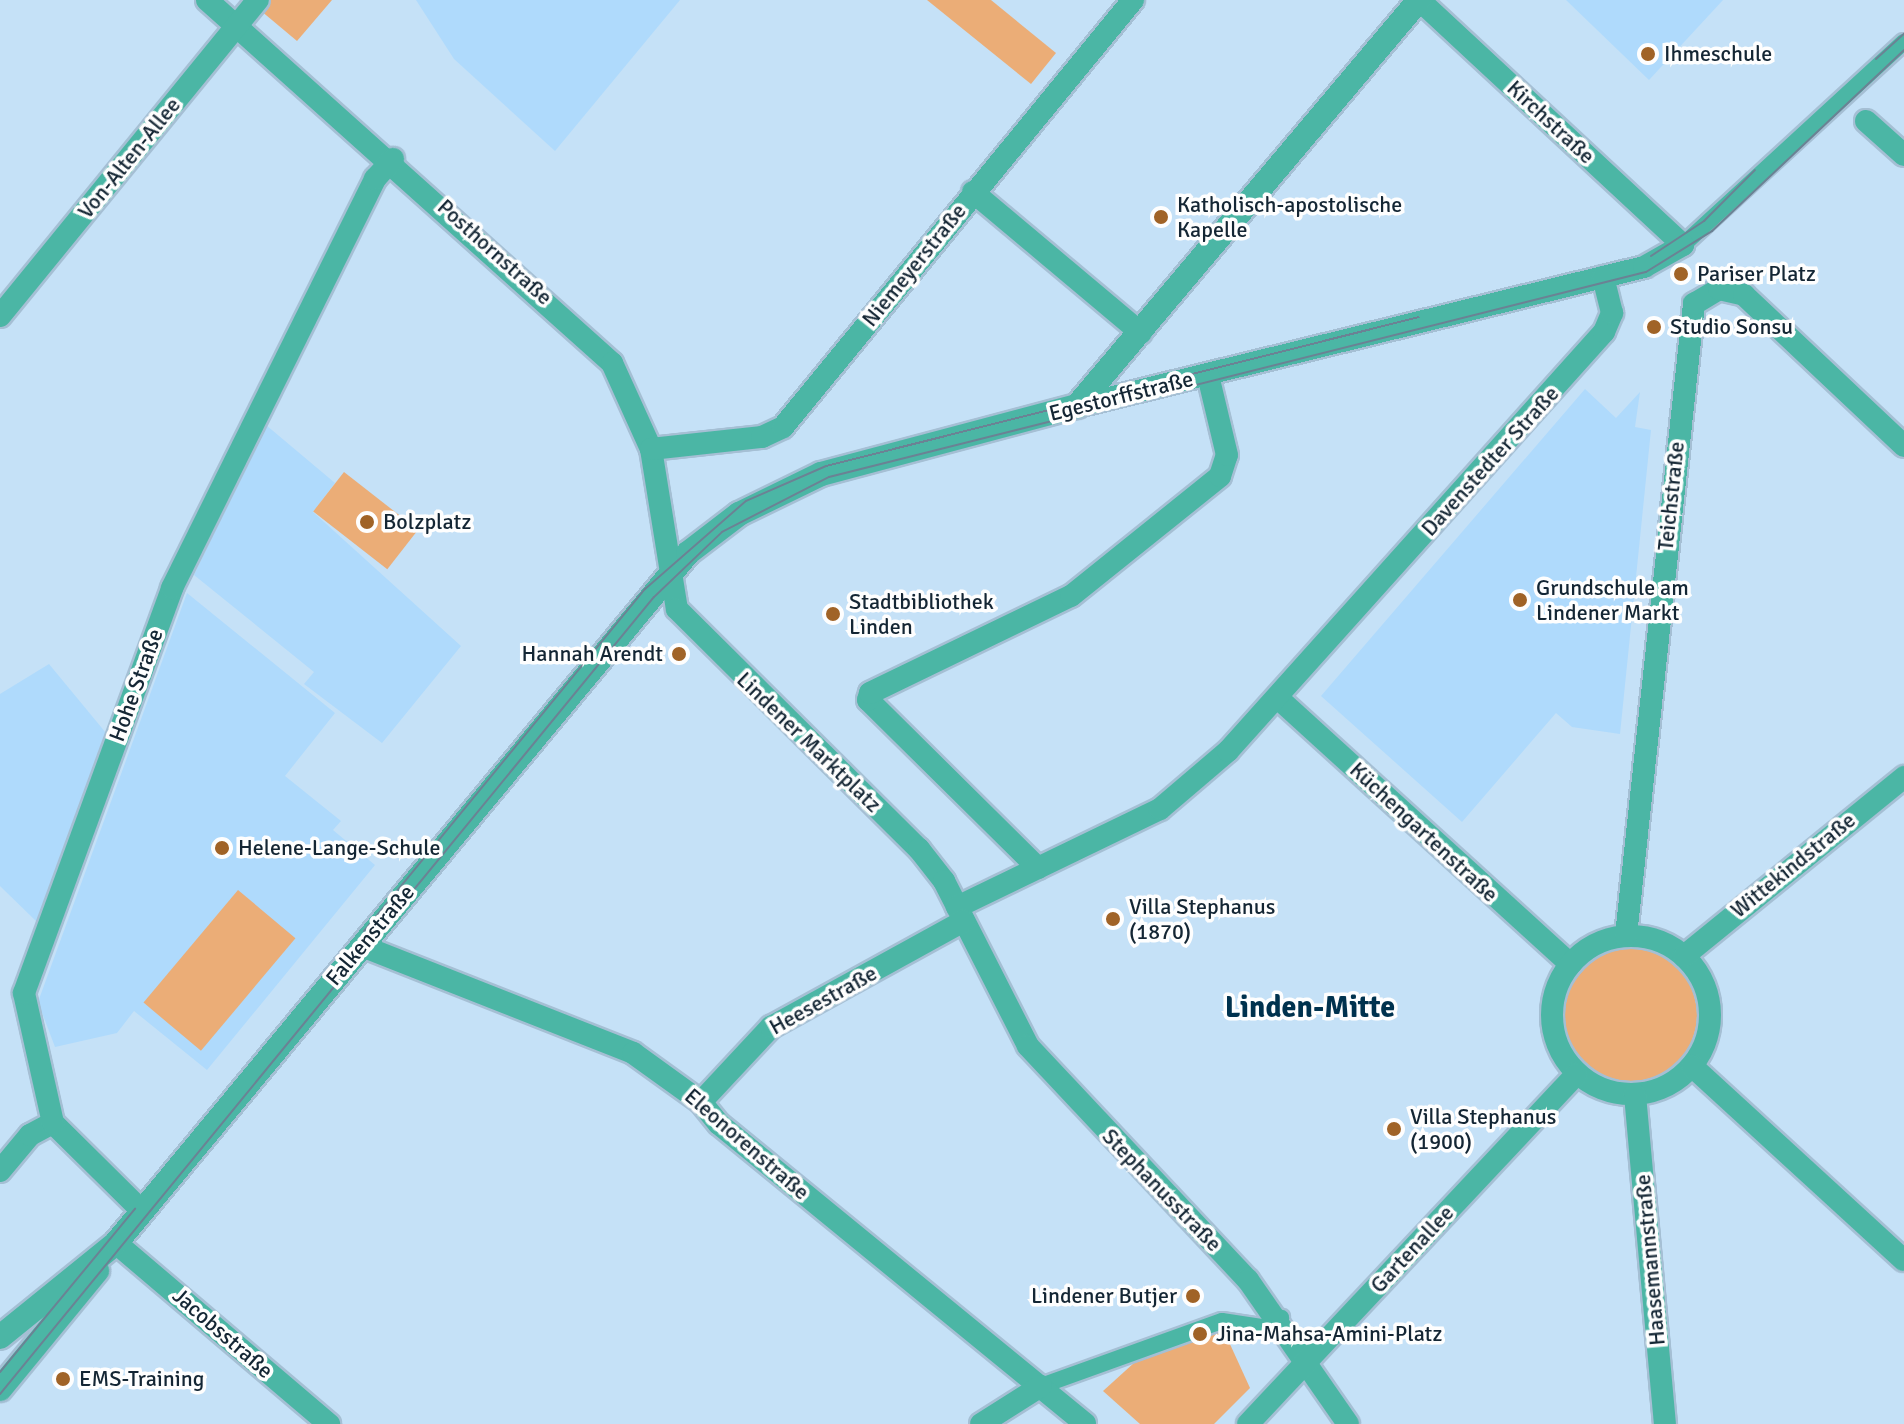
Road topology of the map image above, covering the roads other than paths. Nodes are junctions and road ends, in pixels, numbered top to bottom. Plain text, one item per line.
1 (207, 0) edge
2 (258, 0) edge
3 (1133, 0) edge
4 (1419, 0) edge
5 (237, 26) junction
6 (1904, 42) edge
7 (1866, 121) dead end
8 (1904, 155) edge
9 (393, 159) junction
10 (973, 192) junction
11 (1683, 245) junction
12 (1603, 277) junction
13 (0, 316) edge
14 (1141, 333) junction
15 (1208, 375) junction
16 (1077, 406) junction
17 (1904, 446) edge
18 (651, 449) junction
19 (667, 575) junction
20 (1279, 699) junction
21 (1904, 777) edge
22 (1038, 868) junction
23 (961, 914) junction
24 (1626, 936) junction
25 (362, 946) junction
26 (981, 955) joint
27 (1684, 956) junction
28 (1570, 964) junction
29 (1692, 1066) junction
30 (1577, 1074) junction
31 (1635, 1095) junction
32 (701, 1102) junction
33 (53, 1123) junction
34 (0, 1171) edge
35 (142, 1211) junction
36 (109, 1250) junction
37 (1904, 1260) edge
38 (1281, 1318) junction
39 (0, 1337) edge
40 (1308, 1360) junction
41 (1041, 1386) junction
42 (0, 1389) edge
43 (329, 1424) edge
44 (981, 1424) edge
45 (1085, 1424) edge
46 (1248, 1424) edge
47 (1348, 1424) edge
48 (1665, 1424) edge

1 - 5 street, Posthornstraße
2 - 5 street, Von-Alten-Allee
3 - 10 street, Niemeyerstraße
4 - 11 street, Kirchstraße
4 - 14 street
5 - 9 street, Posthornstraße
5 - 13 street, Von-Alten-Allee
6 - 11 street
7 - 8 street
9 - 18 street, Posthornstraße
9 - 33 street, Hohe Straße
10 - 14 street
10 - 18 street, Niemeyerstraße
11 - 12 street
12 - 15 street, Egestorffstraße
12 - 20 street, Davenstedter Straße
14 - 16 street
15 - 16 street, Egestorffstraße
15 - 22 street
16 - 19 street, Egestorffstraße
17 - 24 street, Teichstraße
18 - 19 street, Posthornstraße
19 - 23 street, Lindener Marktplatz
19 - 25 street, Falkenstraße
20 - 22 street, Davenstedter Straße
20 - 28 street, Küchengartenstraße
21 - 27 street, Wittekindstraße
22 - 23 street
23 - 26 street, Lindener Marktplatz
23 - 32 street, Heesestraße
24 - 27 street
24 - 28 street
25 - 32 street, Eleonorenstraße
25 - 35 street, Falkenstraße
26 - 38 street, Stephanusstraße
27 - 29 street
28 - 30 street
29 - 31 street
29 - 37 street
30 - 31 street
30 - 40 street, Gartenallee
31 - 48 street, Haasemannstraße
32 - 41 street, Eleonorenstraße
33 - 34 street
33 - 35 street
35 - 36 street, Falkenstraße
36 - 39 street, Falkenstraße
36 - 42 street, Falkenstraße
36 - 43 street, Jacobsstraße
38 - 40 street, Stephanusstraße
38 - 41 street
40 - 46 street, Gartenallee
40 - 47 street, Stephanusstraße
41 - 44 street
41 - 45 street, Eleonorenstraße

